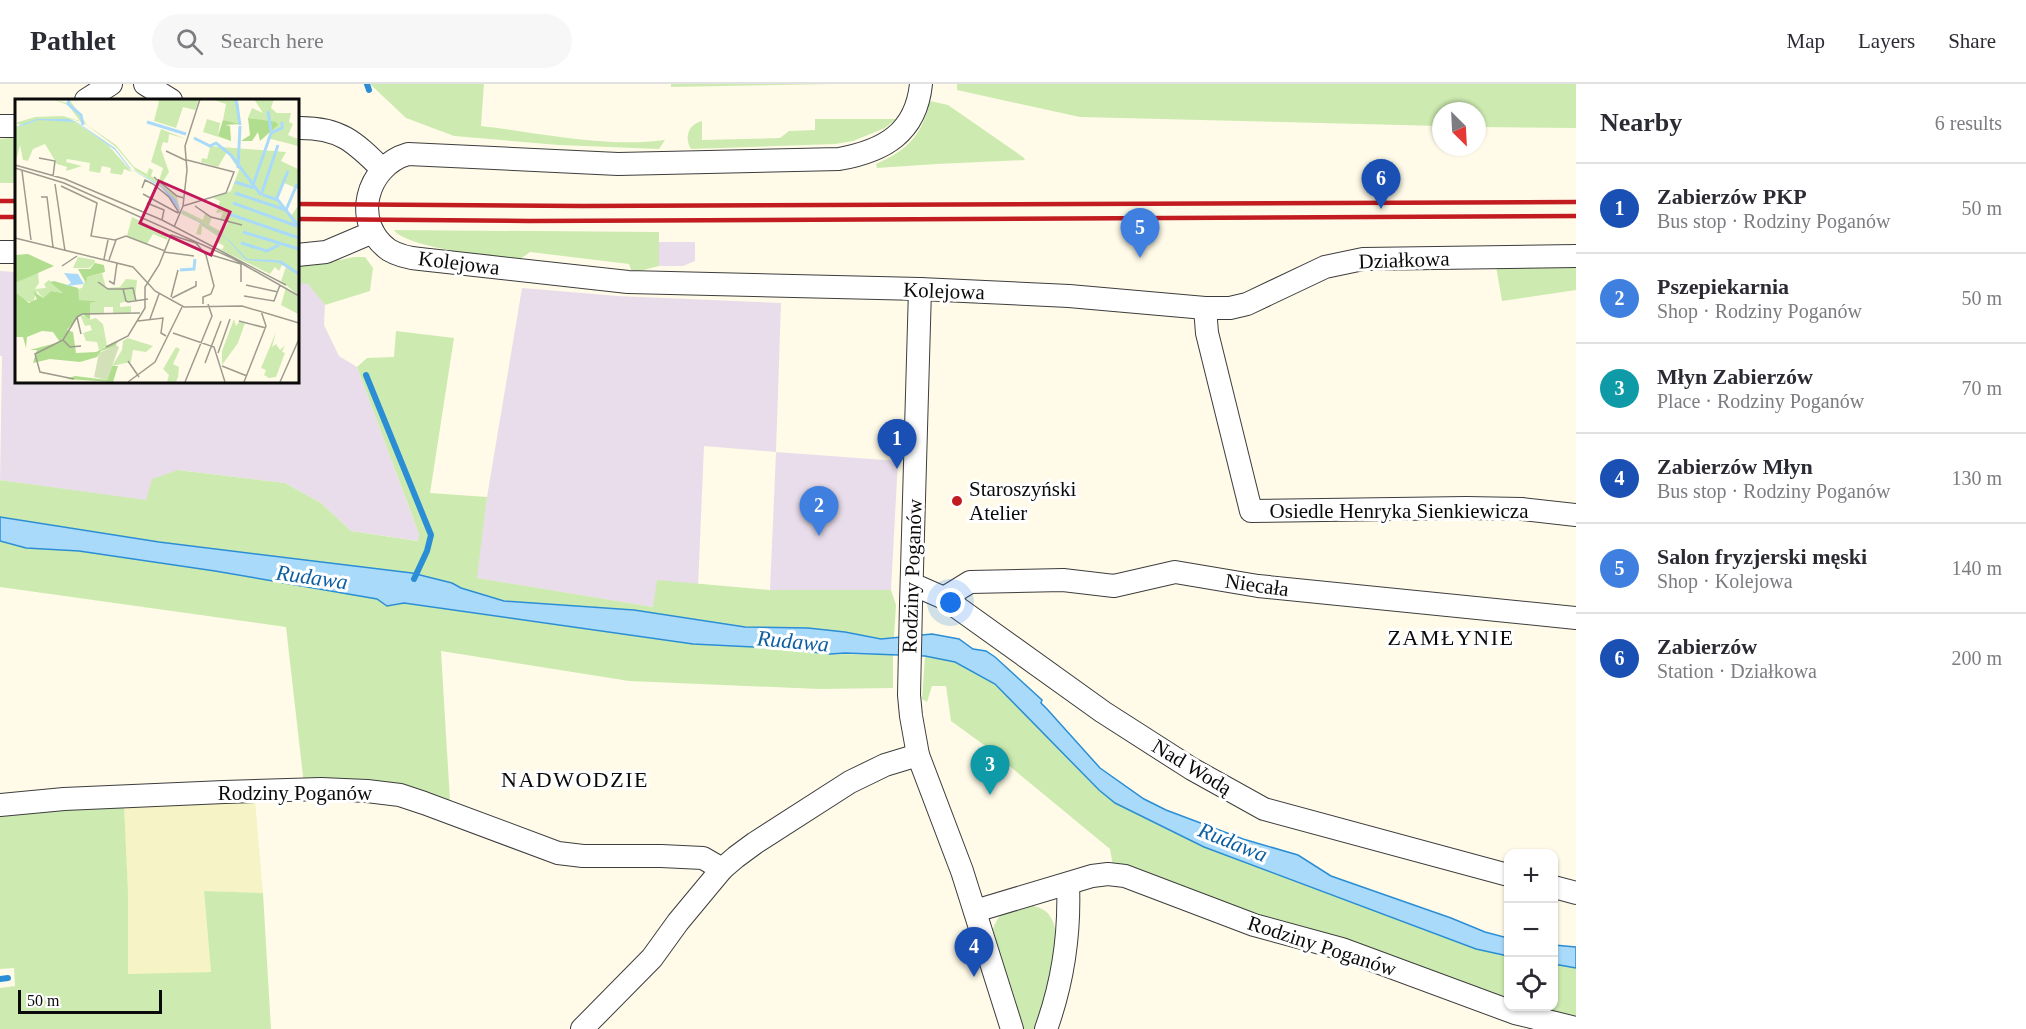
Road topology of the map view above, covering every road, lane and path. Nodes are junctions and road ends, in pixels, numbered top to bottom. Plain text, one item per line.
1 (111, 84) edge
2 (145, 84) edge
3 (921, 84) edge
4 (88, 99) edge
5 (169, 99) edge
6 (298, 128) edge
7 (382, 169) junction
8 (373, 232) junction
9 (298, 255) edge
10 (1576, 256) edge
11 (920, 289) junction
12 (1205, 308) junction
13 (1576, 515) edge
14 (911, 594) junction
15 (944, 598) junction
16 (1576, 618) edge
17 (918, 755) junction
18 (0, 805) edge
19 (722, 869) junction
20 (1504, 874) edge
21 (1068, 884) junction
22 (1558, 888) edge
23 (1576, 893) edge
24 (975, 910) junction
25 (1576, 1028) edge
26 (582, 1029) edge
27 (1012, 1029) edge
28 (1046, 1029) edge

1 - 4 street
2 - 5 street
3 - 7 street
6 - 7 street
7 - 8 street
8 - 9 street
8 - 11 street, Kolejowa
10 - 12 street, Działkowa
11 - 12 street, Kolejowa
11 - 14 street, Rodziny Poganów
12 - 13 street, Osiedle Henryka Sienkiewicza
14 - 15 street, Nad Wodą
14 - 17 street, Rodziny Poganów
15 - 16 street, Niecała
15 - 20 street, Nad Wodą
17 - 19 street
17 - 24 street, Rodziny Poganów
18 - 19 street, Rodziny Poganów
19 - 26 street
21 - 24 street, Rodziny Poganów
21 - 25 street, Rodziny Poganów
21 - 28 street
22 - 23 street
24 - 27 street, Rodziny Poganów

